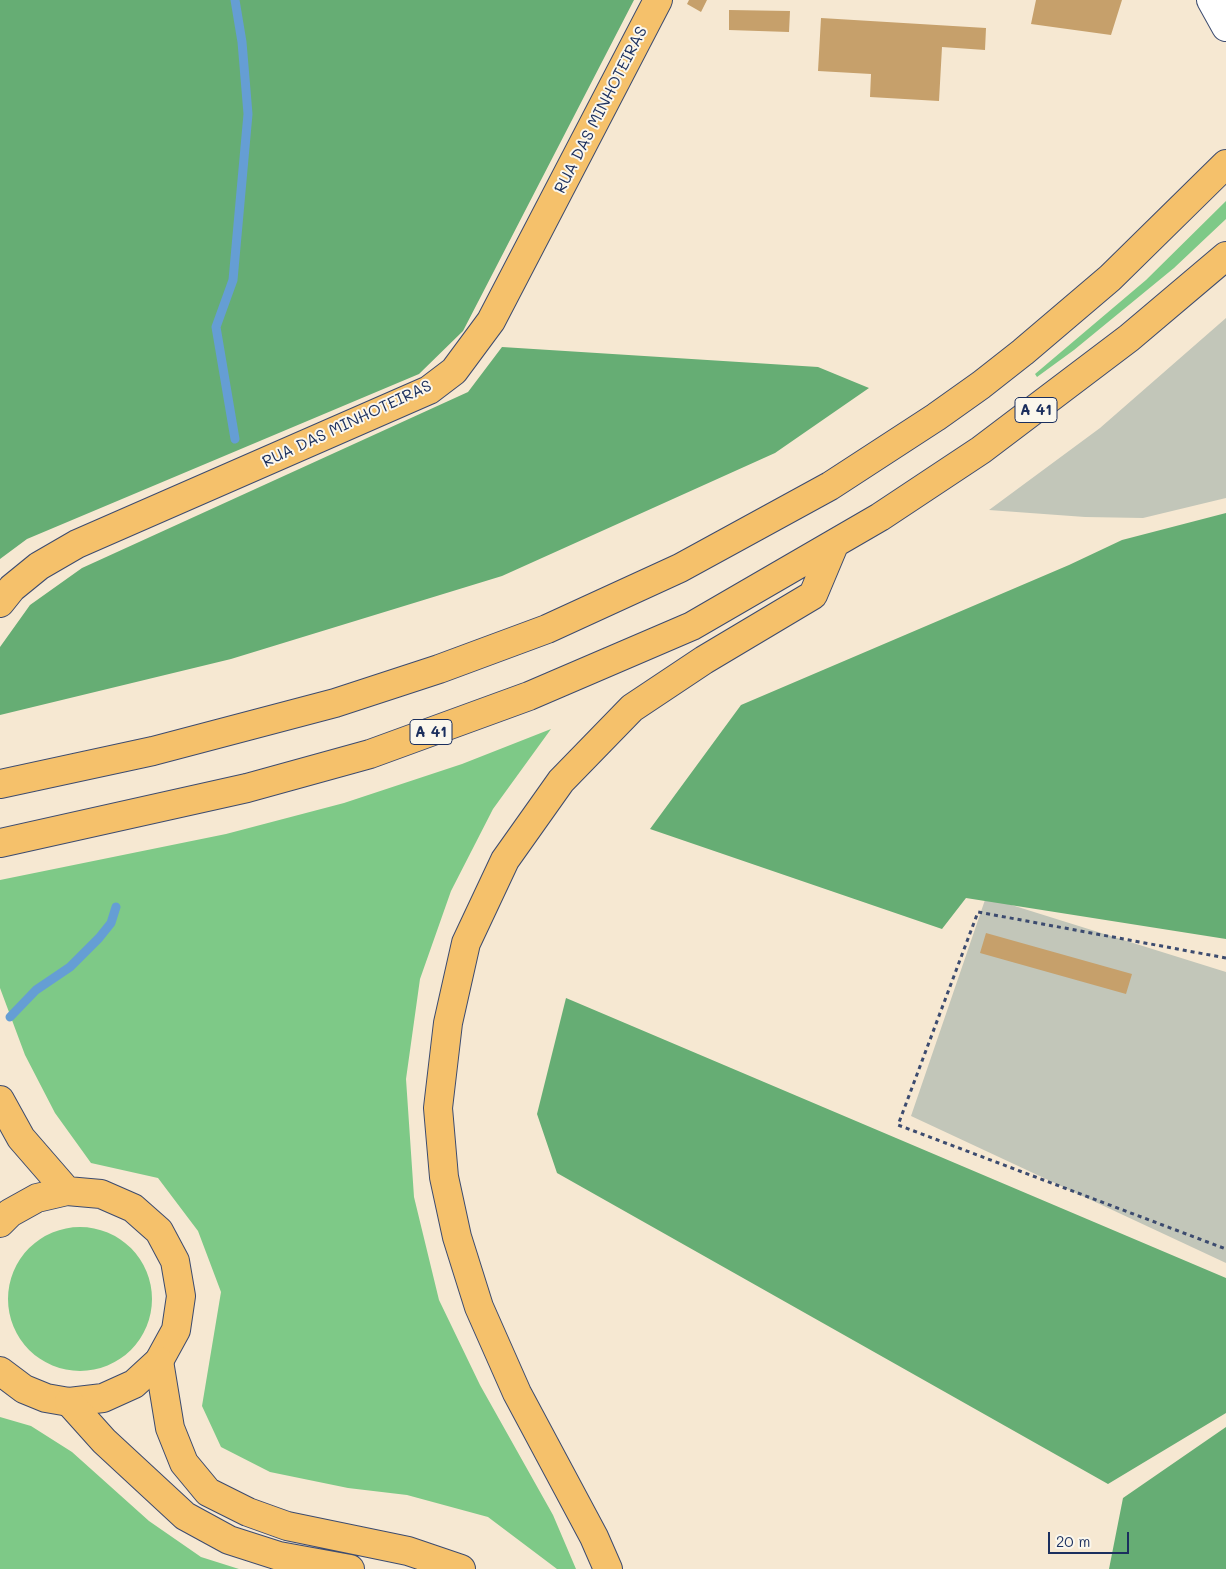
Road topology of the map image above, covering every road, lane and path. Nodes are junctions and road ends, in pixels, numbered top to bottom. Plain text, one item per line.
1 (658, 0) edge
2 (1226, 164) edge
3 (1226, 256) edge
4 (834, 545) junction
5 (0, 603) edge
6 (0, 784) edge
7 (0, 843) edge
8 (1226, 958) edge
9 (0, 1100) edge
10 (67, 1191) junction
11 (0, 1223) edge
12 (1226, 1249) edge
13 (159, 1361) junction
14 (0, 1371) edge
15 (12, 1387) edge
16 (69, 1402) junction
17 (350, 1569) edge
18 (461, 1569) edge
19 (608, 1569) edge

1 - 5 main road, RUA DAS MINHOTEIRAS
2 - 6 main road
3 - 4 main road, A 41
4 - 7 main road, A 41
4 - 19 main road
8 - 12 path
9 - 10 main road
10 - 11 main road
10 - 13 main road
13 - 16 main road
13 - 18 main road
14 - 15 main road
15 - 16 main road
16 - 17 main road

